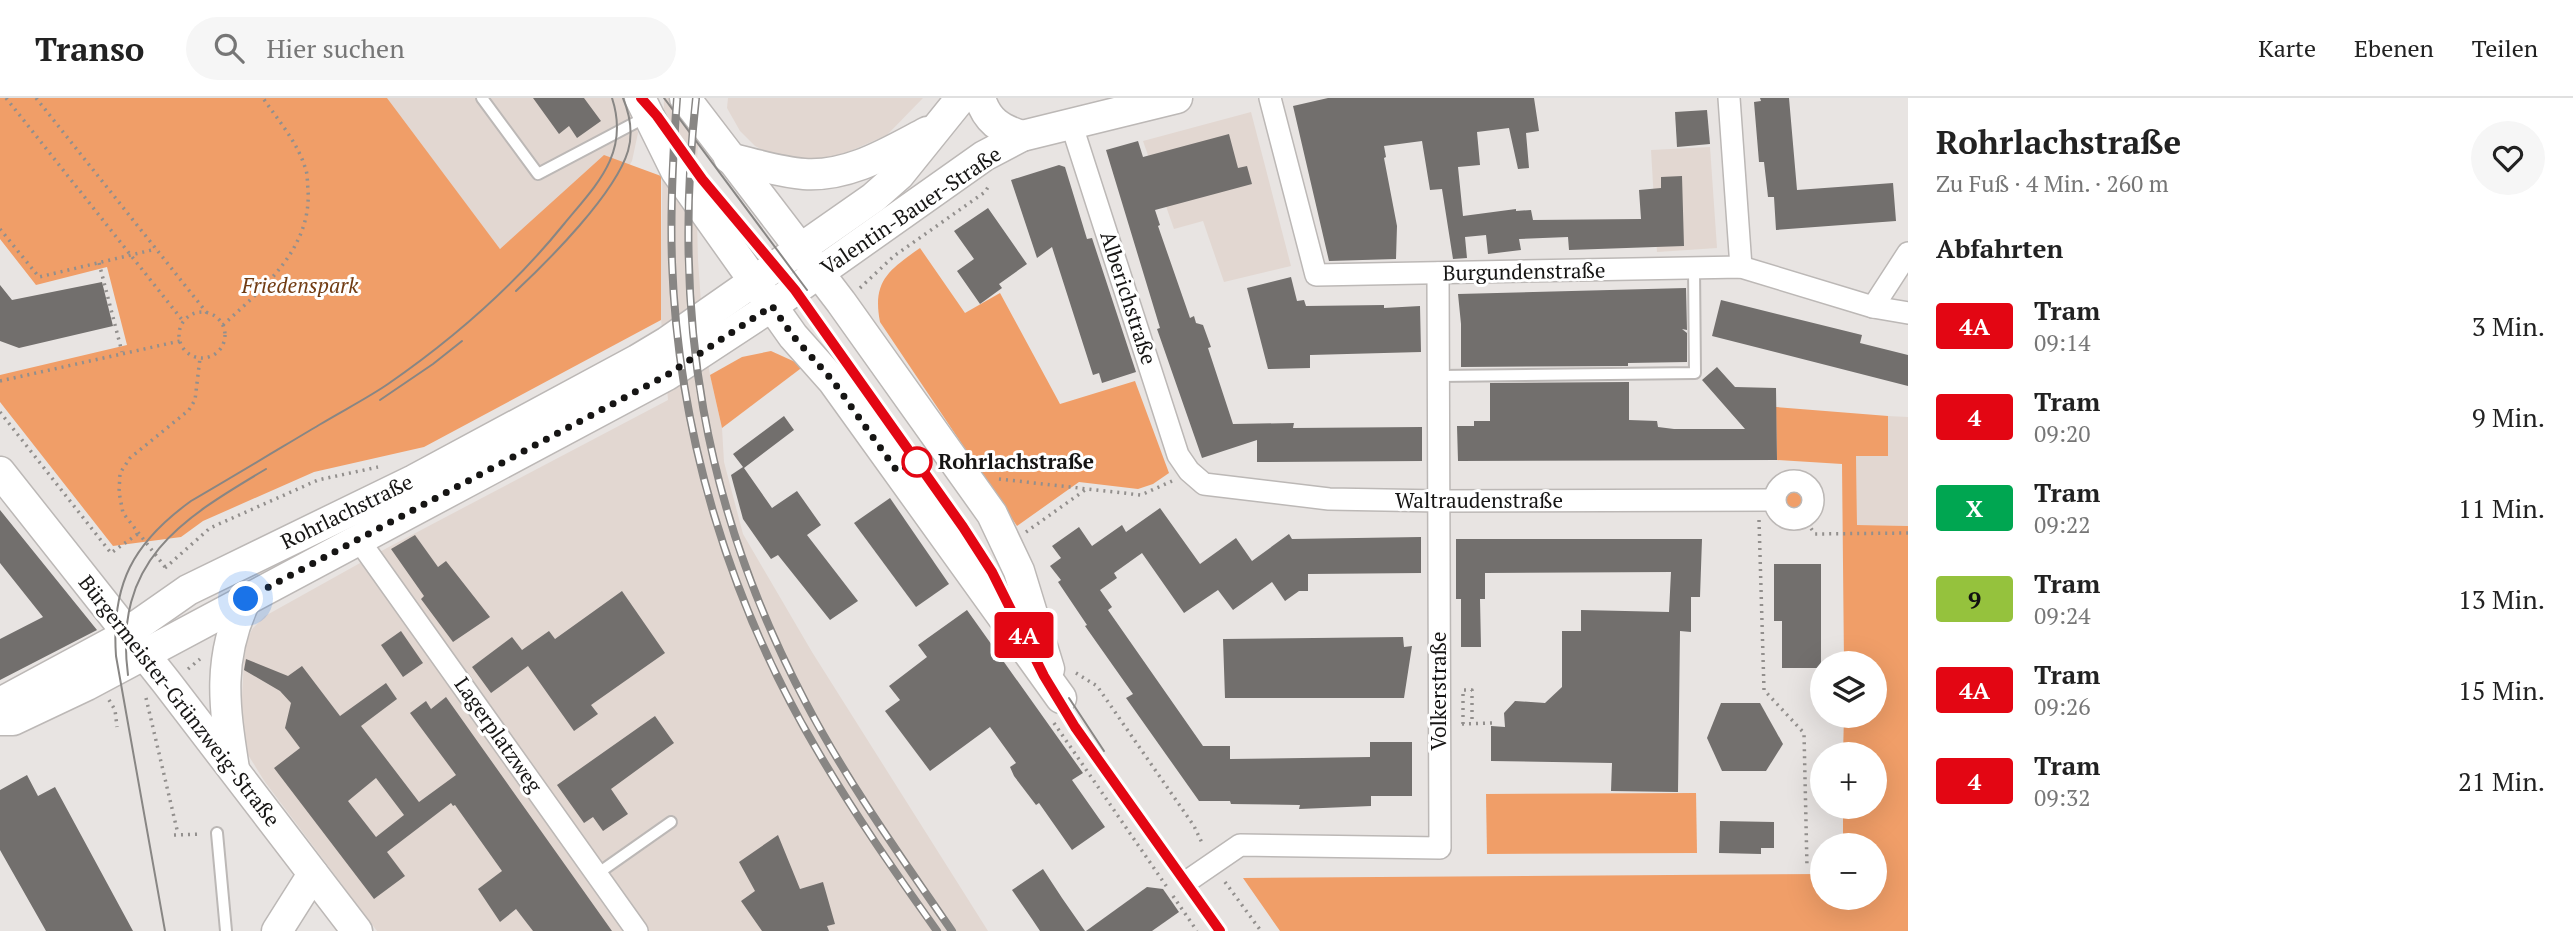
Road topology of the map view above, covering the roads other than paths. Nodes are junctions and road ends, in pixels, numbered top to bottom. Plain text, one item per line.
1 (482, 98) edge
2 (685, 98) edge
3 (961, 98) edge
4 (980, 98) edge
5 (1177, 98) edge
6 (1270, 98) edge
7 (1728, 98) edge
8 (644, 107) edge
9 (1071, 122) junction
10 (937, 127) junction
11 (1022, 136) junction
12 (729, 158) junction
13 (801, 249) junction
14 (1908, 253) edge
15 (1741, 267) junction
16 (1694, 268) junction
17 (820, 273) junction
18 (1438, 273) junction
19 (754, 281) junction
20 (772, 306) junction
21 (1873, 307) junction
22 (1908, 313) edge
23 (1439, 376) junction
24 (1189, 471) joint
25 (0, 472) edge
26 (1766, 500) junction
27 (1440, 501) junction
28 (358, 539) junction
29 (246, 599) junction
30 (136, 644) junction
31 (0, 705) edge
32 (0, 720) edge
33 (235, 772) junction
34 (671, 822) dead end
35 (217, 833) road end
36 (313, 874) junction
37 (597, 874) junction
38 (1189, 880) dead end
39 (226, 931) edge
40 (278, 931) edge
41 (357, 931) edge
42 (637, 931) edge

1 - 8 lane
2 - 12 street
3 - 10 street, Rohrlachstraße
4 - 11 street
5 - 9 street, Valentin-Bauer-Straße
6 - 18 street, Burgundenstraße
7 - 15 street
8 - 19 street
9 - 11 street, Valentin-Bauer-Straße
9 - 24 street, Alberichstraße
10 - 12 street
10 - 13 street, Rohrlachstraße
11 - 17 street, Valentin-Bauer-Straße
12 - 13 street
13 - 17 street
13 - 19 street, Rohrlachstraße
14 - 21 street
15 - 16 street, Burgundenstraße
15 - 21 street, Burgundenstraße
16 - 18 street, Burgundenstraße
16 - 23 lane
17 - 20 street, Valentin-Bauer-Straße
17 - 20 street
18 - 23 street, Volkerstraße
19 - 20 street
19 - 30 street, Rohrlachstraße
20 - 28 street, Rohrlachstraße
21 - 22 street, Burgundenstraße
23 - 27 street, Volkerstraße
24 - 27 street, Waltraudenstraße
25 - 30 street, Bürgermeister-Grünzweig-Straße
26 - 26 street
26 - 27 street, Waltraudenstraße
27 - 38 street, Volkerstraße
28 - 29 street, Rohrlachstraße
28 - 37 street, Lagerplatzweg
29 - 30 street, Rohrlachstraße
29 - 33 street
30 - 31 street, Rohrlachstraße
30 - 32 street, Rohrlachstraße
30 - 33 street, Bürgermeister-Grünzweig-Straße
33 - 36 street, Bürgermeister-Grünzweig-Straße
34 - 37 lane
35 - 39 lane
36 - 40 street
36 - 41 street, Bürgermeister-Grünzweig-Straße
37 - 42 street, Lagerplatzweg

